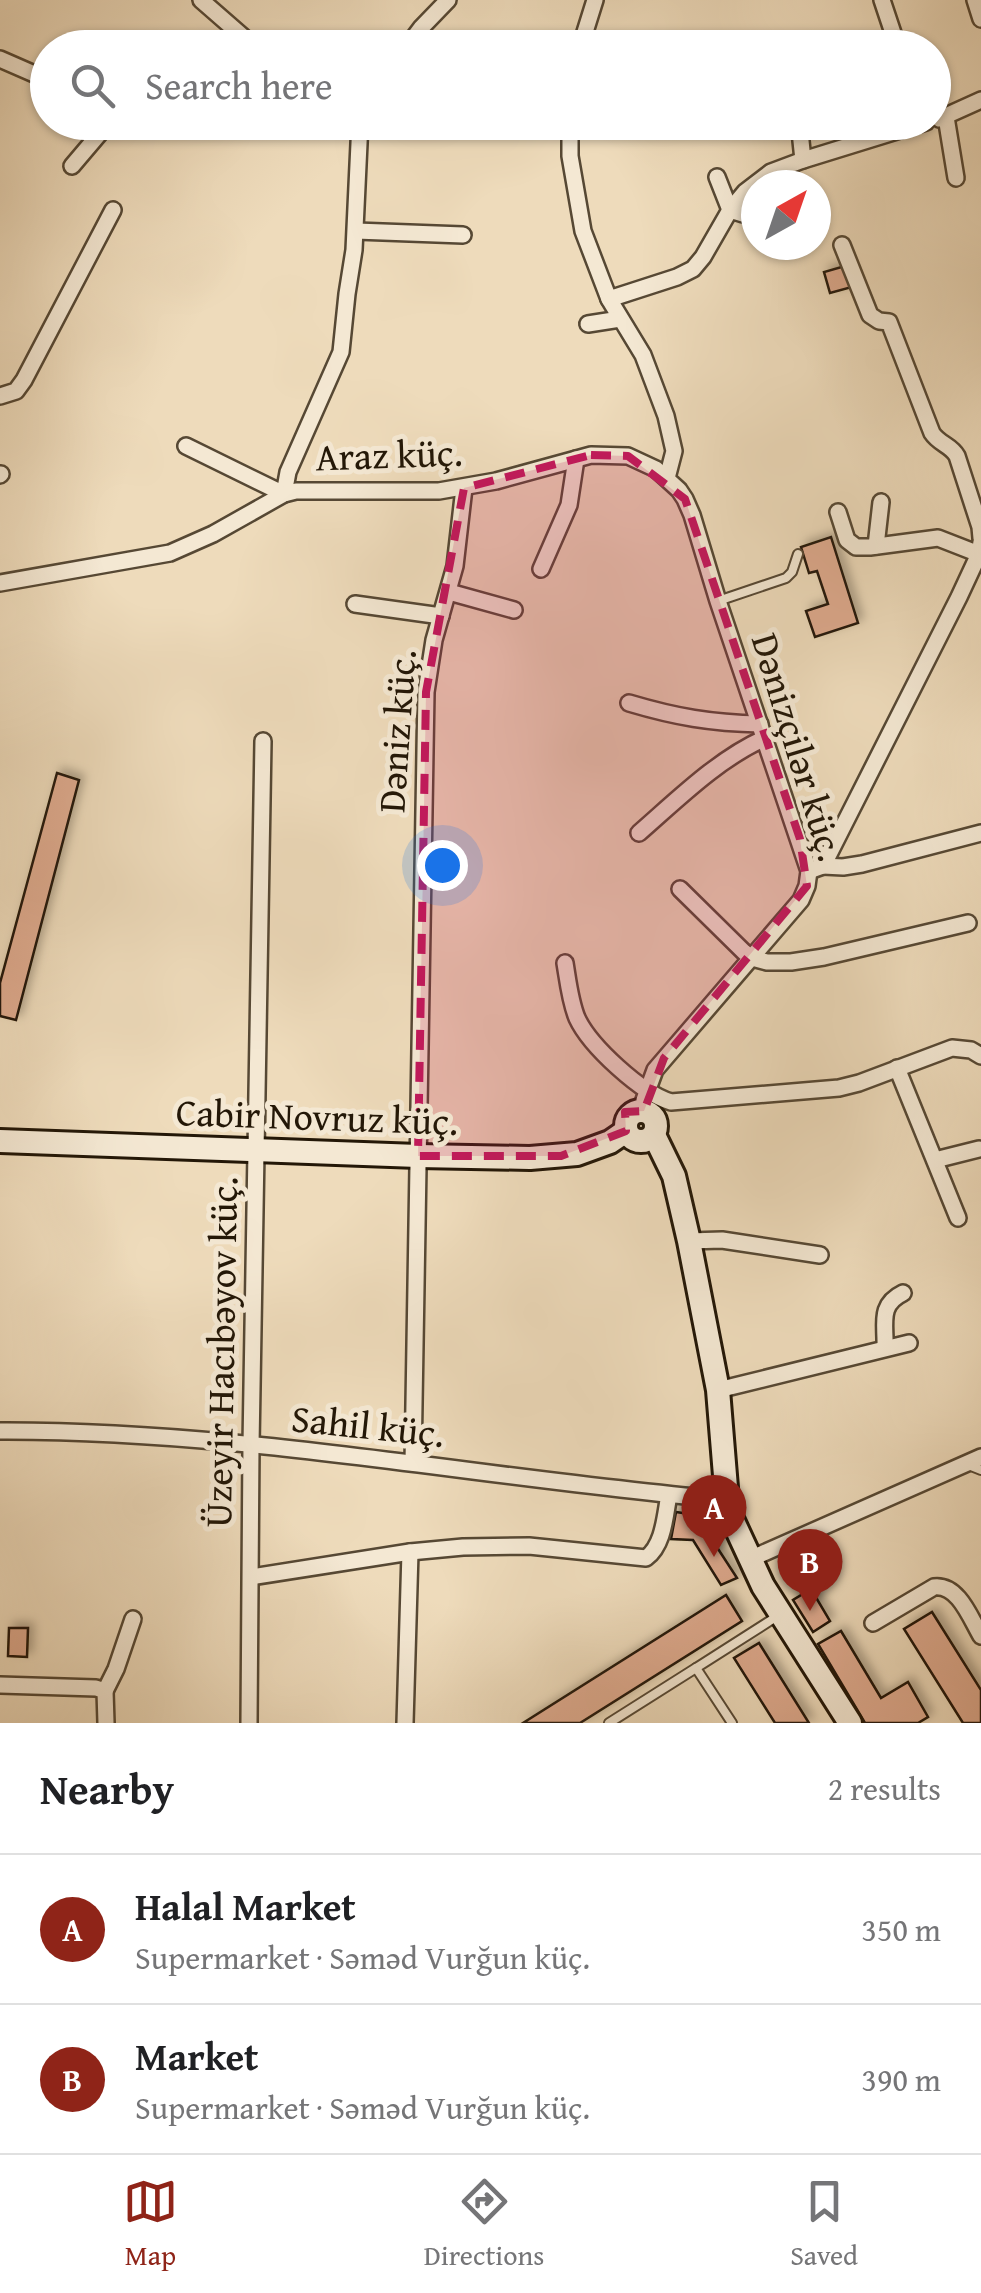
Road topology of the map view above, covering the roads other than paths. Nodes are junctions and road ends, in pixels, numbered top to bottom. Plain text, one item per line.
1 (201, 0) edge
2 (448, 0) edge
3 (575, 0) edge
4 (882, 0) edge
5 (975, 0) edge
6 (593, 5) edge
7 (981, 19) edge
8 (235, 30) edge
9 (419, 30) edge
10 (585, 30) edge
11 (892, 30) edge
12 (0, 59) edge
13 (30, 72) edge
14 (981, 100) edge
15 (951, 113) edge
16 (94, 140) edge
17 (359, 140) edge
18 (570, 140) edge
19 (800, 140) edge
20 (868, 140) edge
21 (946, 140) edge
22 (802, 160) junction
23 (72, 166) dead end
24 (717, 178) dead end
25 (956, 178) dead end
26 (113, 210) dead end
27 (730, 210) junction
28 (741, 213) edge
29 (356, 232) junction
30 (463, 234) dead end
31 (842, 245) dead end
32 (609, 299) junction
33 (620, 319) junction
34 (588, 324) dead end
35 (0, 396) edge
36 (186, 446) dead end
37 (576, 459) junction
38 (668, 478) junction
39 (464, 488) junction
40 (284, 494) junction
41 (881, 502) dead end
42 (838, 512) dead end
43 (980, 538) edge
44 (876, 546) junction
45 (798, 554) dead end
46 (541, 569) dead end
47 (0, 583) edge
48 (449, 592) junction
49 (718, 602) junction
50 (356, 604) dead end
51 (514, 610) dead end
52 (441, 616) junction
53 (629, 703) dead end
54 (762, 731) junction
55 (263, 741) dead end
56 (981, 833) edge
57 (640, 834) dead end
58 (816, 868) junction
59 (680, 889) dead end
60 (968, 923) dead end
61 (752, 958) junction
62 (565, 963) dead end
63 (981, 1056) edge
64 (897, 1068) junction
65 (646, 1100) junction
66 (626, 1131) junction
67 (654, 1136) junction
68 (0, 1141) edge
69 (979, 1149) edge
70 (256, 1150) junction
71 (418, 1156) junction
72 (934, 1160) junction
73 (958, 1218) dead end
74 (689, 1240) junction
75 (820, 1255) dead end
76 (903, 1293) dead end
77 (909, 1342) dead end
78 (885, 1348) junction
79 (718, 1390) junction
80 (0, 1431) edge
81 (251, 1445) junction
82 (414, 1462) junction
83 (976, 1464) edge
84 (669, 1495) junction
85 (727, 1500) junction
86 (410, 1552) junction
87 (750, 1559) junction
88 (251, 1577) junction
89 (780, 1614) junction
90 (133, 1619) dead end
91 (873, 1623) dead end
92 (981, 1636) edge
93 (696, 1668) junction
94 (0, 1685) edge
95 (105, 1691) junction
96 (106, 1723) edge
97 (250, 1723) edge
98 (405, 1723) edge
99 (609, 1723) edge
100 (732, 1723) edge
101 (850, 1723) edge

1 - 8 street
2 - 9 street
3 - 6 street
4 - 11 street
5 - 7 street
6 - 10 street
12 - 13 street
14 - 15 street
16 - 23 street
17 - 29 street
18 - 32 street
19 - 22 street
20 - 22 street
21 - 25 street
22 - 27 street
24 - 27 street
26 - 35 street
27 - 28 street
27 - 32 street
29 - 30 street
29 - 40 street
31 - 43 street
32 - 33 street
33 - 34 street
33 - 38 street
36 - 40 street
37 - 38 street, Araz küç.
37 - 39 street, Araz küç.
37 - 46 street
38 - 49 street, Dәnizçilәr küç.
39 - 40 street, Araz küç.
39 - 48 street, Dәniz küç.
40 - 47 street, Araz küç.
41 - 44 street
42 - 44 street
43 - 44 street
43 - 58 street
45 - 49 lane
48 - 51 street
48 - 52 street, Dәniz küç.
49 - 54 street, Dәnizçilәr küç.
50 - 52 street
52 - 71 street, Dәniz küç.
53 - 54 street
54 - 57 street
54 - 58 street, Dәnizçilәr küç.
55 - 70 street, Üzeyir Hacıbəyov küç.
56 - 58 street
58 - 61 street, Dәnizçilәr küç.
59 - 61 street
60 - 61 street
61 - 65 street, Dәnizçilәr küç.
62 - 65 street
63 - 64 street
64 - 65 street
64 - 72 street
65 - 66 main road
65 - 67 main road
66 - 67 main road
66 - 71 main road, Cabir Novruz küç.
67 - 74 main road
68 - 70 main road, Cabir Novruz küç.
69 - 72 street
70 - 71 main road, Cabir Novruz küç.
70 - 81 street, Üzeyir Hacıbəyov küç.
71 - 82 street, Dәniz küç.
72 - 73 street
74 - 75 street
74 - 79 main road
76 - 78 street
77 - 78 street
78 - 79 street
79 - 85 main road
80 - 81 street, Sahil küç.
81 - 82 street, Sahil küç.
81 - 88 street, Üzeyir Hacıbəyov küç.
82 - 84 street, Sahil küç.
83 - 87 street
84 - 85 street, Sahil küç.
84 - 86 street
85 - 87 main road
86 - 88 street
86 - 98 street
87 - 89 main road
88 - 97 street, Üzeyir Hacıbəyov küç.
89 - 93 lane
89 - 101 main road
90 - 95 street
91 - 92 street
93 - 99 lane
93 - 100 lane
94 - 95 street
95 - 96 street

